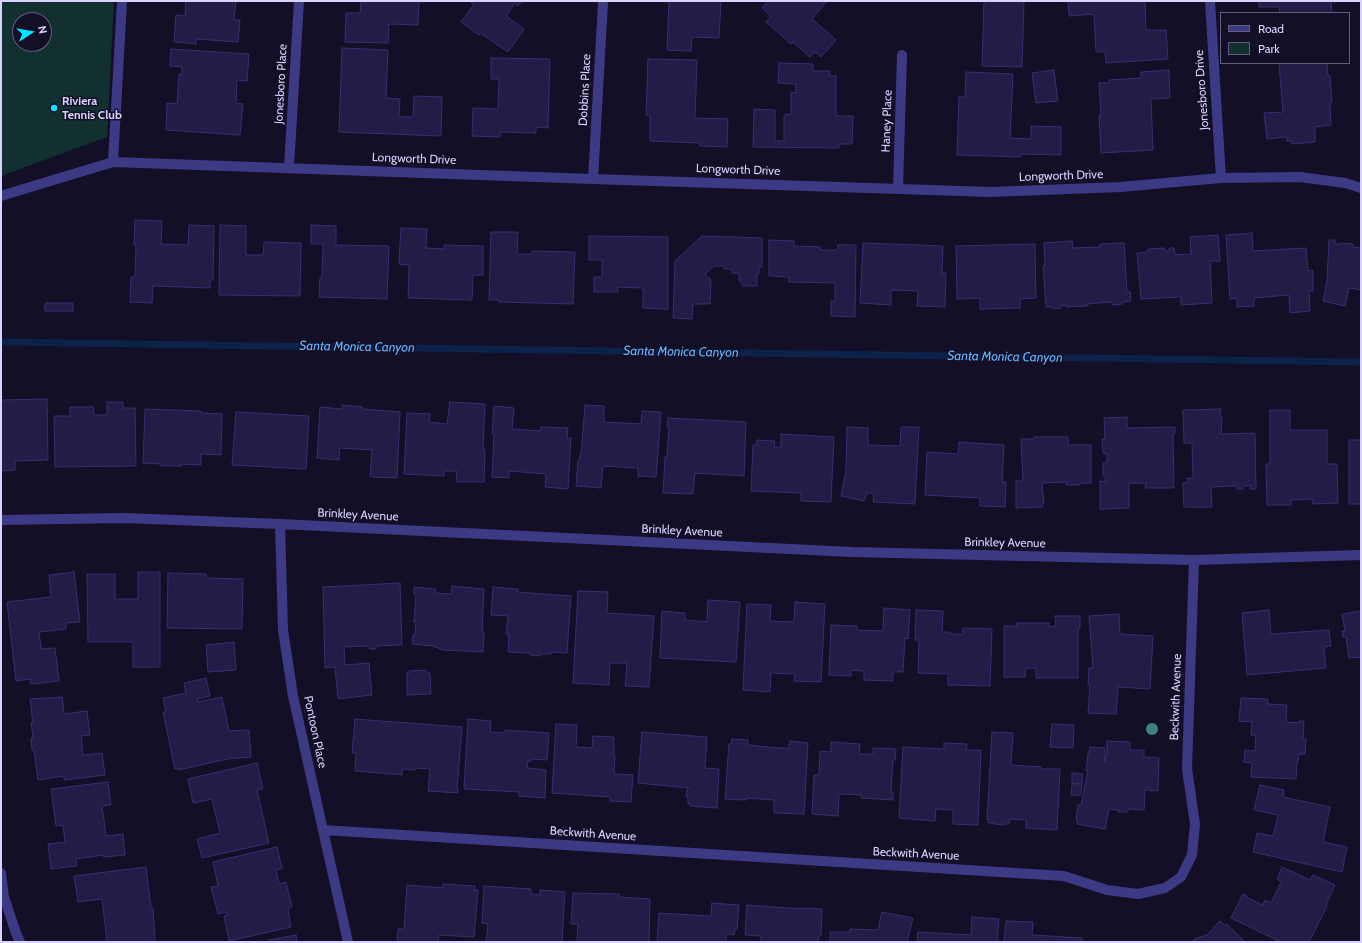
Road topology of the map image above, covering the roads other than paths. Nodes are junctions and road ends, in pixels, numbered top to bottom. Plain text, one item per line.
1 (122, 1) edge
2 (299, 1) edge
3 (1210, 1) edge
4 (603, 3) dead end
5 (902, 55) dead end
6 (113, 162) junction
7 (289, 168) junction
8 (1221, 178) junction
9 (593, 179) junction
10 (898, 188) junction
11 (1361, 188) edge
12 (1, 196) edge
13 (1, 520) edge
14 (280, 524) junction
15 (1361, 555) edge
16 (1194, 560) junction
17 (323, 830) junction
18 (1, 873) edge
19 (20, 942) edge
20 (348, 942) edge

1 - 6 street
2 - 7 street, Jonesboro Place
3 - 8 street, Jonesboro Drive
4 - 9 street, Dobbins Place
5 - 10 street, Haney Place
6 - 7 street, Longworth Drive
6 - 12 street, Longworth Drive
7 - 9 street, Longworth Drive
8 - 10 street, Longworth Drive
8 - 11 street, Longworth Drive
9 - 10 street, Longworth Drive
13 - 14 street, Brinkley Avenue
14 - 16 street, Brinkley Avenue
14 - 17 street, Pontoon Place
15 - 16 street, Brinkley Avenue
16 - 17 street, Beckwith Avenue
17 - 20 street, Pontoon Place
18 - 19 street

